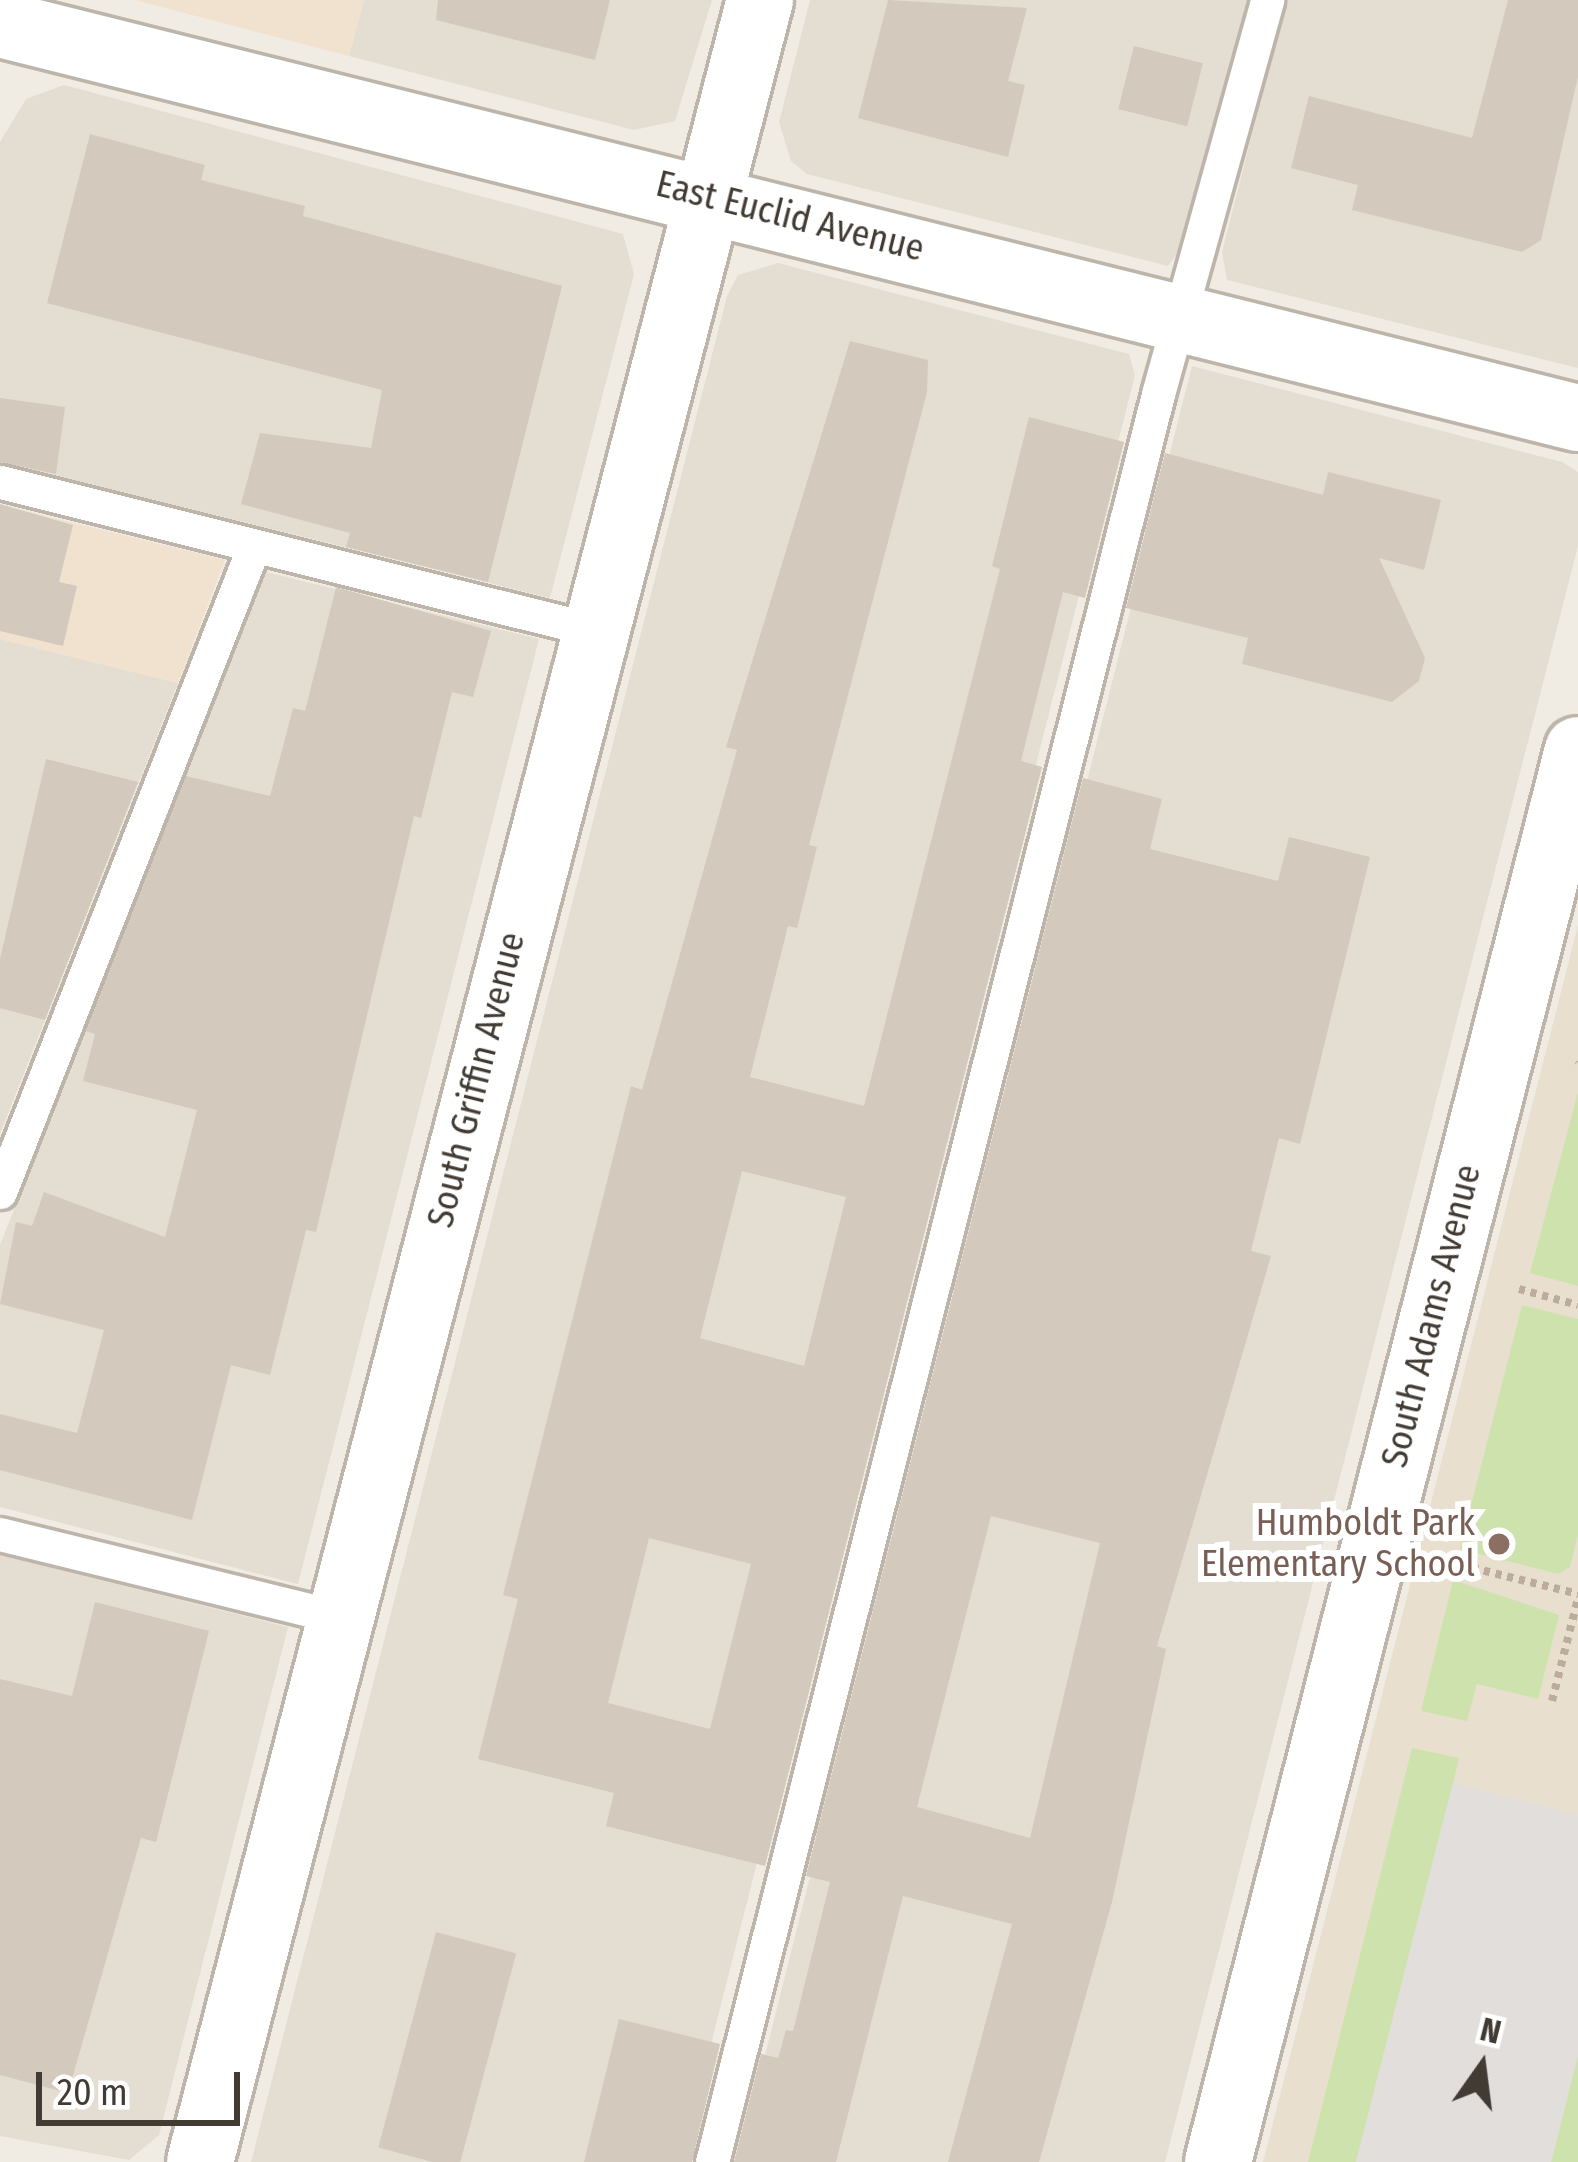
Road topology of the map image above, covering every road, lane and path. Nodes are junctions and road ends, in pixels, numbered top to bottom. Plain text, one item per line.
1 (760, 0) edge
2 (1267, 0) edge
3 (0, 24) edge
4 (709, 197) junction
5 (1183, 316) junction
6 (1578, 418) edge
7 (0, 482) edge
8 (254, 546) junction
9 (593, 630) junction
10 (1578, 750) edge
11 (0, 1192) edge
12 (1519, 1289) dead end
13 (1578, 1305) edge
14 (0, 1534) edge
15 (1449, 1562) dead end
16 (1578, 1596) edge
17 (339, 1617) junction
18 (1552, 1701) dead end
19 (200, 2162) edge
20 (712, 2162) edge
21 (1218, 2162) edge

1 - 4 street, South Griffin Avenue
2 - 5 lane
3 - 4 street, East Euclid Avenue
4 - 5 street, East Euclid Avenue
4 - 9 street, South Griffin Avenue
5 - 6 street, East Euclid Avenue
5 - 20 lane
7 - 8 lane
8 - 9 lane
8 - 11 lane
9 - 17 street, South Griffin Avenue
10 - 21 street, South Adams Avenue
12 - 13 path
14 - 17 lane
15 - 16 path
16 - 18 path
17 - 19 street, South Griffin Avenue

